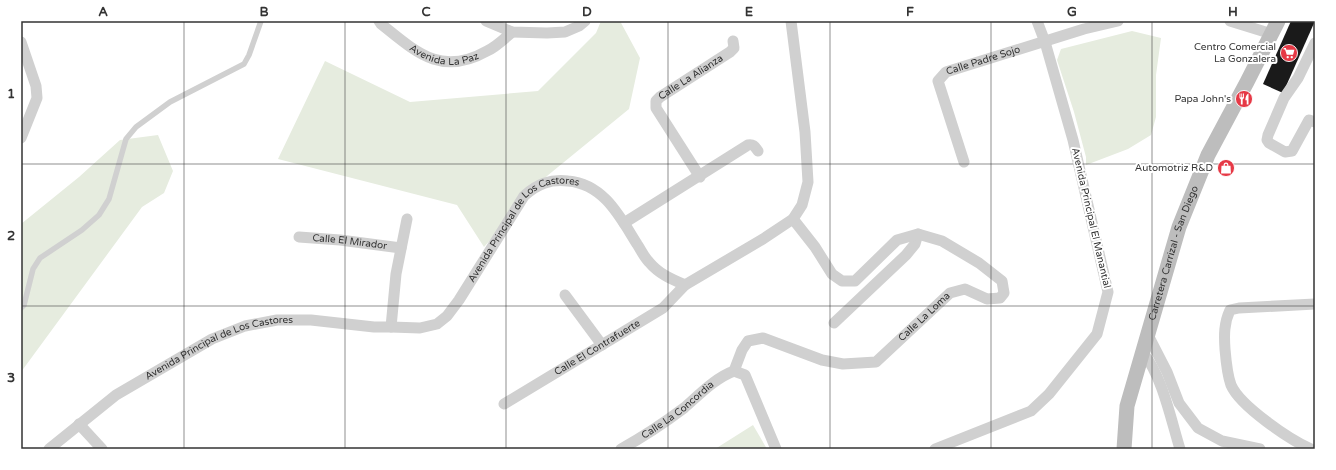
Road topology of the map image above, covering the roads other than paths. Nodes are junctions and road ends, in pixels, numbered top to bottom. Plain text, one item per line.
1 (261, 21) edge
2 (379, 21) edge
3 (486, 21) edge
4 (584, 21) edge
5 (791, 21) edge
6 (1037, 21) edge
7 (1118, 21) edge
8 (1230, 21) edge
9 (1275, 27) edge
10 (512, 32) junction
11 (733, 41) dead end
12 (21, 42) edge
13 (1045, 42) junction
14 (1315, 43) edge
15 (1315, 122) edge
16 (21, 138) edge
17 (758, 151) dead end
18 (964, 162) dead end
19 (700, 177) junction
20 (407, 219) dead end
21 (793, 219) junction
22 (624, 223) junction
23 (918, 234) junction
24 (298, 237) dead end
25 (401, 248) junction
26 (685, 285) junction
27 (565, 295) dead end
28 (1315, 304) edge
29 (21, 308) edge
30 (834, 324) dead end
31 (391, 327) junction
32 (1148, 336) junction
33 (602, 345) junction
34 (1143, 353) junction
35 (734, 371) junction
36 (504, 404) dead end
37 (79, 424) junction
38 (49, 449) edge
39 (102, 449) edge
40 (621, 449) edge
41 (776, 449) edge
42 (935, 449) edge
43 (1124, 449) edge
44 (1180, 449) edge
45 (1260, 449) edge
46 (1312, 449) edge

1 - 29 lane
2 - 10 street, Avenida La Paz
3 - 10 street
4 - 10 street
5 - 21 street
6 - 13 street, Avenida Principal El Manantial
7 - 13 street
8 - 9 street
9 - 32 street, Carretera Carrizal - San Diego
11 - 19 street, Calle La Alianza
12 - 16 street
13 - 18 street, Calle Padre Sojo
13 - 42 street, Avenida Principal El Manantial
14 - 15 street
17 - 19 street
19 - 22 street
20 - 25 street, Calle El Mirador
21 - 23 street
21 - 26 street
22 - 26 street, Avenida Principal de Los Castores
22 - 31 street, Avenida Principal de Los Castores
23 - 30 street
23 - 35 street, Calle La Loma
24 - 25 street, Calle El Mirador
25 - 31 street, Calle El Mirador
26 - 33 street, Calle El Contrafuerte
27 - 33 street
28 - 46 street
31 - 37 street, Avenida Principal de Los Castores
32 - 34 street, Carretera Carrizal - San Diego
32 - 45 street
33 - 36 street, Calle El Contrafuerte
34 - 43 street, Carretera Carrizal - San Diego
34 - 44 street
35 - 40 street, Calle La Concordia
35 - 41 street
37 - 38 street, Avenida Principal de Los Castores
37 - 39 street

